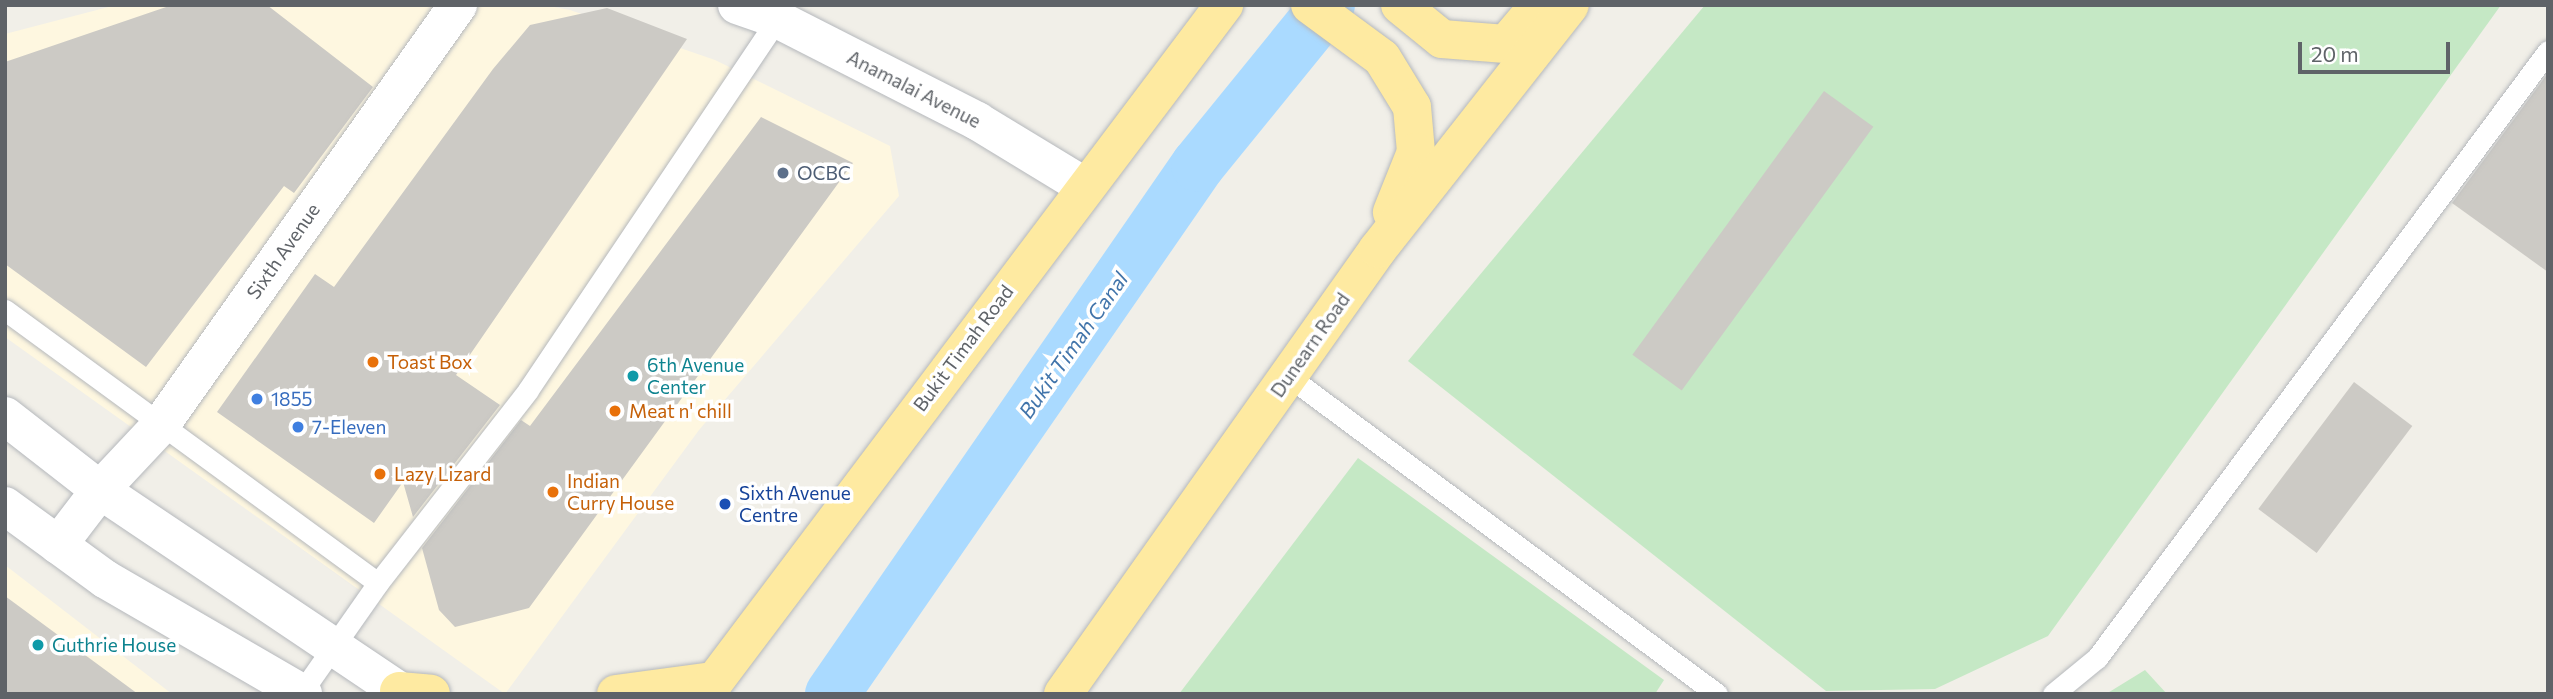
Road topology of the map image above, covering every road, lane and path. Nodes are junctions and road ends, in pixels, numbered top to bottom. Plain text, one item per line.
1 (458, 5) edge
2 (737, 5) edge
3 (1224, 5) edge
4 (1247, 5) edge
5 (1310, 5) edge
6 (1539, 5) edge
7 (1570, 5) edge
8 (1405, 10) edge
9 (777, 19) junction
10 (1199, 38) junction
11 (2548, 51) edge
12 (1084, 186) junction
13 (1378, 249) junction
14 (5, 310) edge
15 (1288, 376) junction
16 (5, 416) edge
17 (160, 426) junction
18 (100, 490) junction
19 (5, 506) edge
20 (58, 545) junction
21 (378, 583) junction
22 (333, 650) junction
23 (710, 688) edge
24 (302, 693) edge
25 (411, 693) edge
26 (616, 694) edge
27 (1062, 694) edge
28 (1717, 694) edge
29 (2053, 694) edge

1 - 17 street, Sixth Avenue
2 - 9 street, Anamalai Avenue
3 - 10 highway, Bukit Timah Road
4 - 10 highway
5 - 13 highway
6 - 8 highway
7 - 13 highway, Dunearn Road
9 - 12 street, Anamalai Avenue
9 - 21 lane
10 - 12 highway, Bukit Timah Road
11 - 29 lane
12 - 23 highway, Bukit Timah Road
13 - 15 highway, Dunearn Road
14 - 17 lane
15 - 27 highway, Dunearn Road
15 - 28 lane
16 - 18 street
17 - 18 street, Sixth Avenue
17 - 21 lane
18 - 20 street, Sixth Avenue
18 - 22 street
19 - 20 street
20 - 24 street
21 - 22 lane
22 - 24 lane
22 - 25 street
23 - 26 highway

